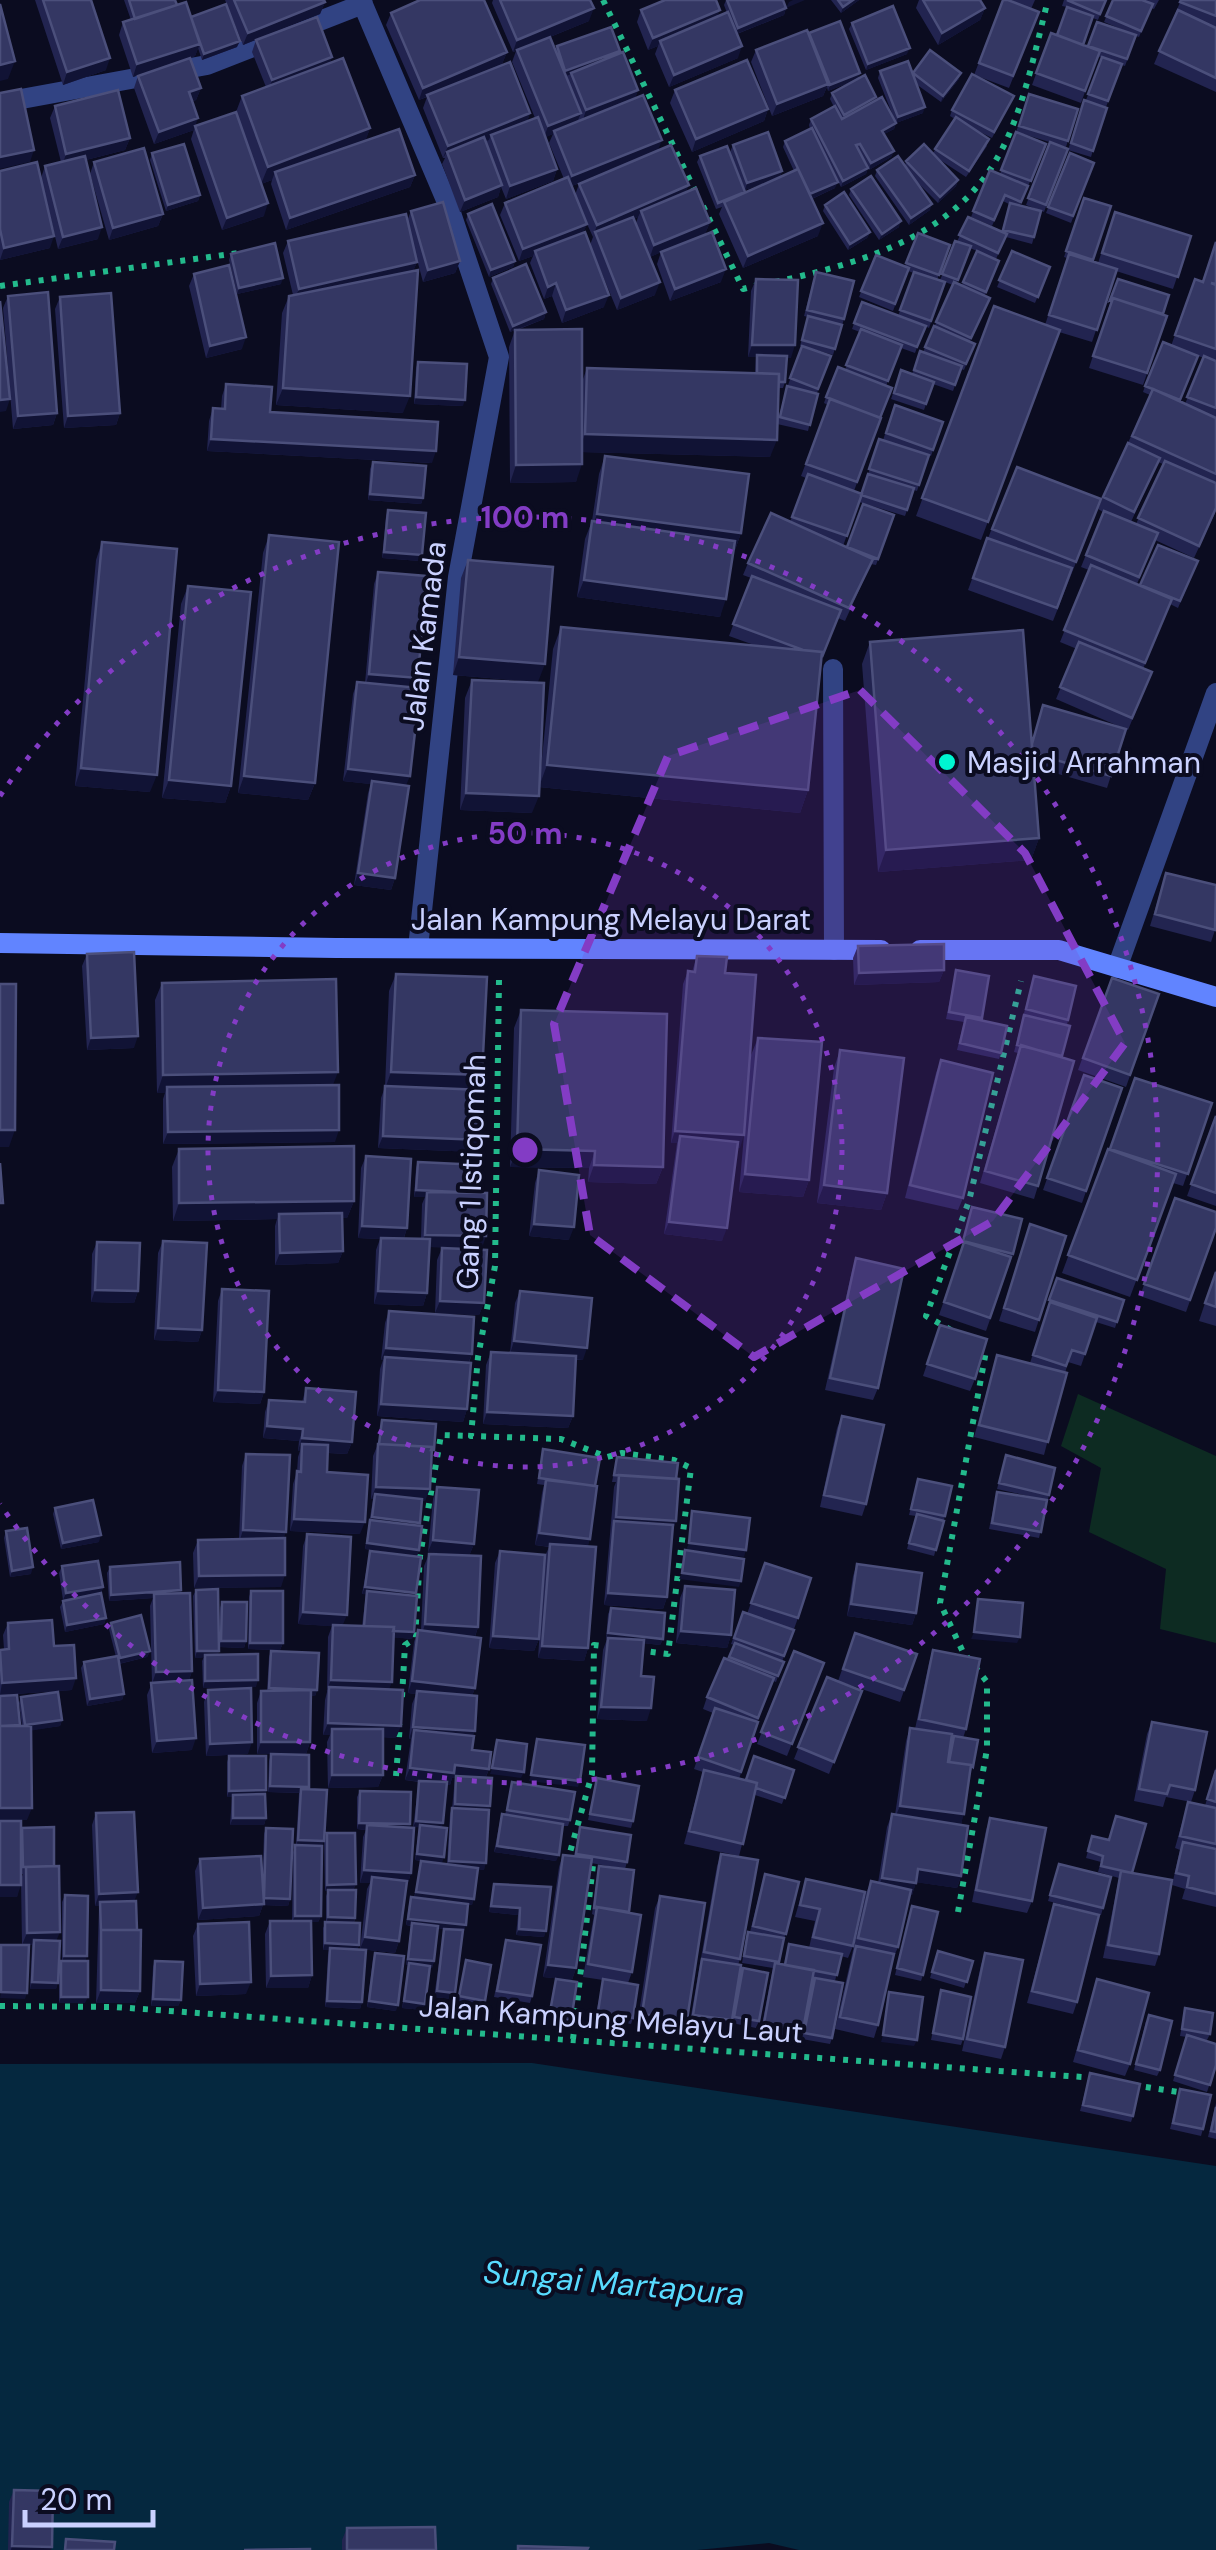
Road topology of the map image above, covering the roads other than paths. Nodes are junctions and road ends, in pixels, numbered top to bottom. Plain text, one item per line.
1 (362, 2) edge
2 (0, 103) edge
3 (832, 670) dead end
4 (1216, 693) edge
5 (0, 943) edge
6 (418, 948) junction
7 (834, 950) junction
8 (1117, 968) junction
9 (1216, 997) edge

1 - 2 street
1 - 6 street, Jalan Kamada
3 - 7 street
4 - 8 street
5 - 6 main road, Jalan Kampung Melayu Darat
6 - 7 main road, Jalan Kampung Melayu Darat
7 - 8 main road, Jalan Kampung Melayu Darat
8 - 9 main road, Jalan Kampung Melayu Darat

